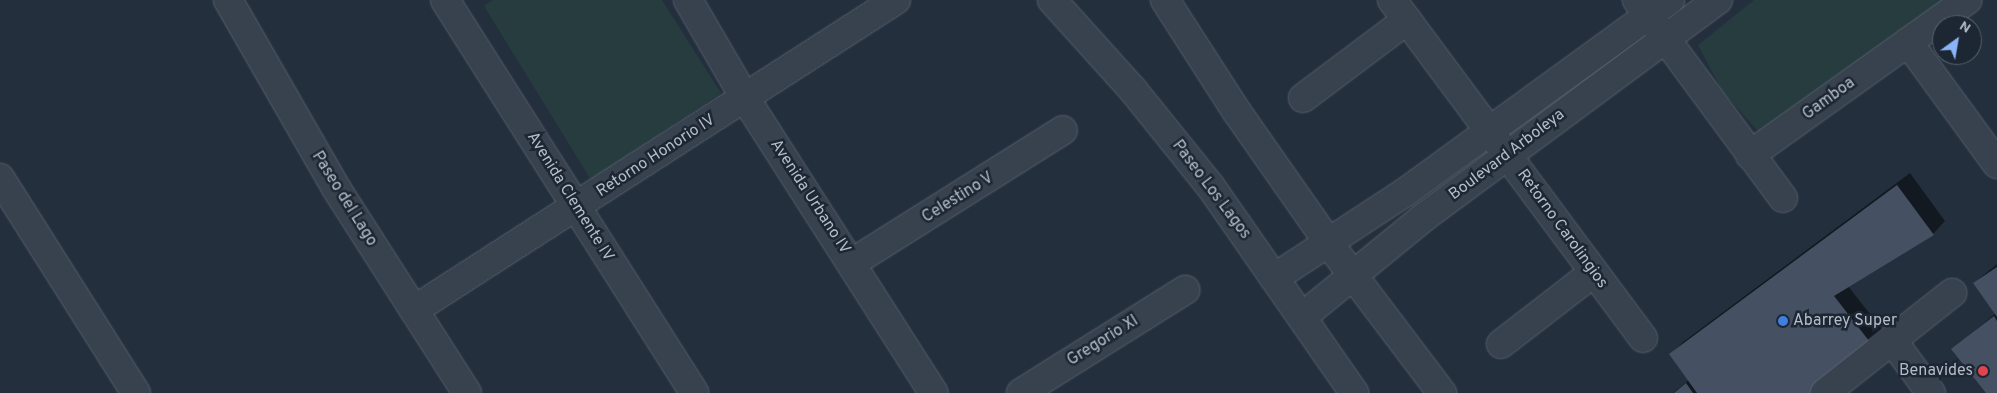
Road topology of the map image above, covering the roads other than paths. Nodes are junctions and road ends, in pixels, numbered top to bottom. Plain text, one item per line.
1 (228, 0) edge
2 (445, 0) edge
3 (688, 0) edge
4 (896, 0) edge
5 (1052, 0) edge
6 (1165, 0) edge
7 (1718, 0) edge
8 (1967, 0) edge
9 (1652, 6) edge
10 (1400, 10) edge
11 (1908, 42) junction
12 (1670, 47) junction
13 (745, 98) junction
14 (1302, 98) dead end
15 (1063, 130) dead end
16 (1488, 131) junction
17 (1507, 155) junction
18 (1750, 155) junction
19 (1997, 164) edge
20 (0, 178) edge
21 (1783, 198) dead end
22 (576, 208) junction
23 (1330, 245) junction
24 (852, 263) junction
25 (1593, 273) junction
26 (1353, 276) junction
27 (1274, 278) junction
28 (1185, 290) dead end
29 (1952, 293) dead end
30 (414, 310) junction
31 (1302, 317) junction
32 (1643, 338) dead end
33 (1892, 340) junction
34 (1501, 344) dead end
35 (1829, 392) edge
36 (136, 393) edge
37 (467, 393) edge
38 (694, 393) edge
39 (934, 393) edge
40 (1021, 393) edge
41 (1354, 393) edge
42 (1442, 393) edge
43 (1931, 393) edge

1 - 30 street, Paseo del Lago
2 - 22 street, Avenida Clemente IV
3 - 13 street, Avenida Urbano IV
4 - 13 street, Retorno Honorio IV
5 - 27 street, Paseo Los Lagos
6 - 23 street
7 - 12 street, Boulevard Arboleya
8 - 11 street, Gamboa
9 - 12 street
9 - 16 street, Boulevard Arboleya
10 - 14 street
10 - 16 street, Retorno Carolingios
11 - 18 street, Gamboa
11 - 19 street
12 - 17 street, Boulevard Arboleya
12 - 18 street
13 - 22 street, Retorno Honorio IV
13 - 24 street, Avenida Urbano IV
15 - 24 street, Celestino V
16 - 17 street, Retorno Carolingios
16 - 23 street, Boulevard Arboleya
17 - 25 street, Retorno Carolingios
17 - 26 street, Boulevard Arboleya
18 - 21 street
20 - 36 street
22 - 30 street, Retorno Honorio IV
22 - 38 street, Avenida Clemente IV
23 - 26 street
23 - 27 street, Boulevard Arboleya
24 - 39 street, Avenida Urbano IV
25 - 32 street, Retorno Carolingios
25 - 34 street
26 - 31 street, Boulevard Arboleya
26 - 42 street
27 - 31 street, Paseo Los Lagos
28 - 40 street, Gregorio XI
29 - 33 street
30 - 37 street, Paseo del Lago
31 - 41 street, Paseo Los Lagos
33 - 35 street
33 - 43 street

